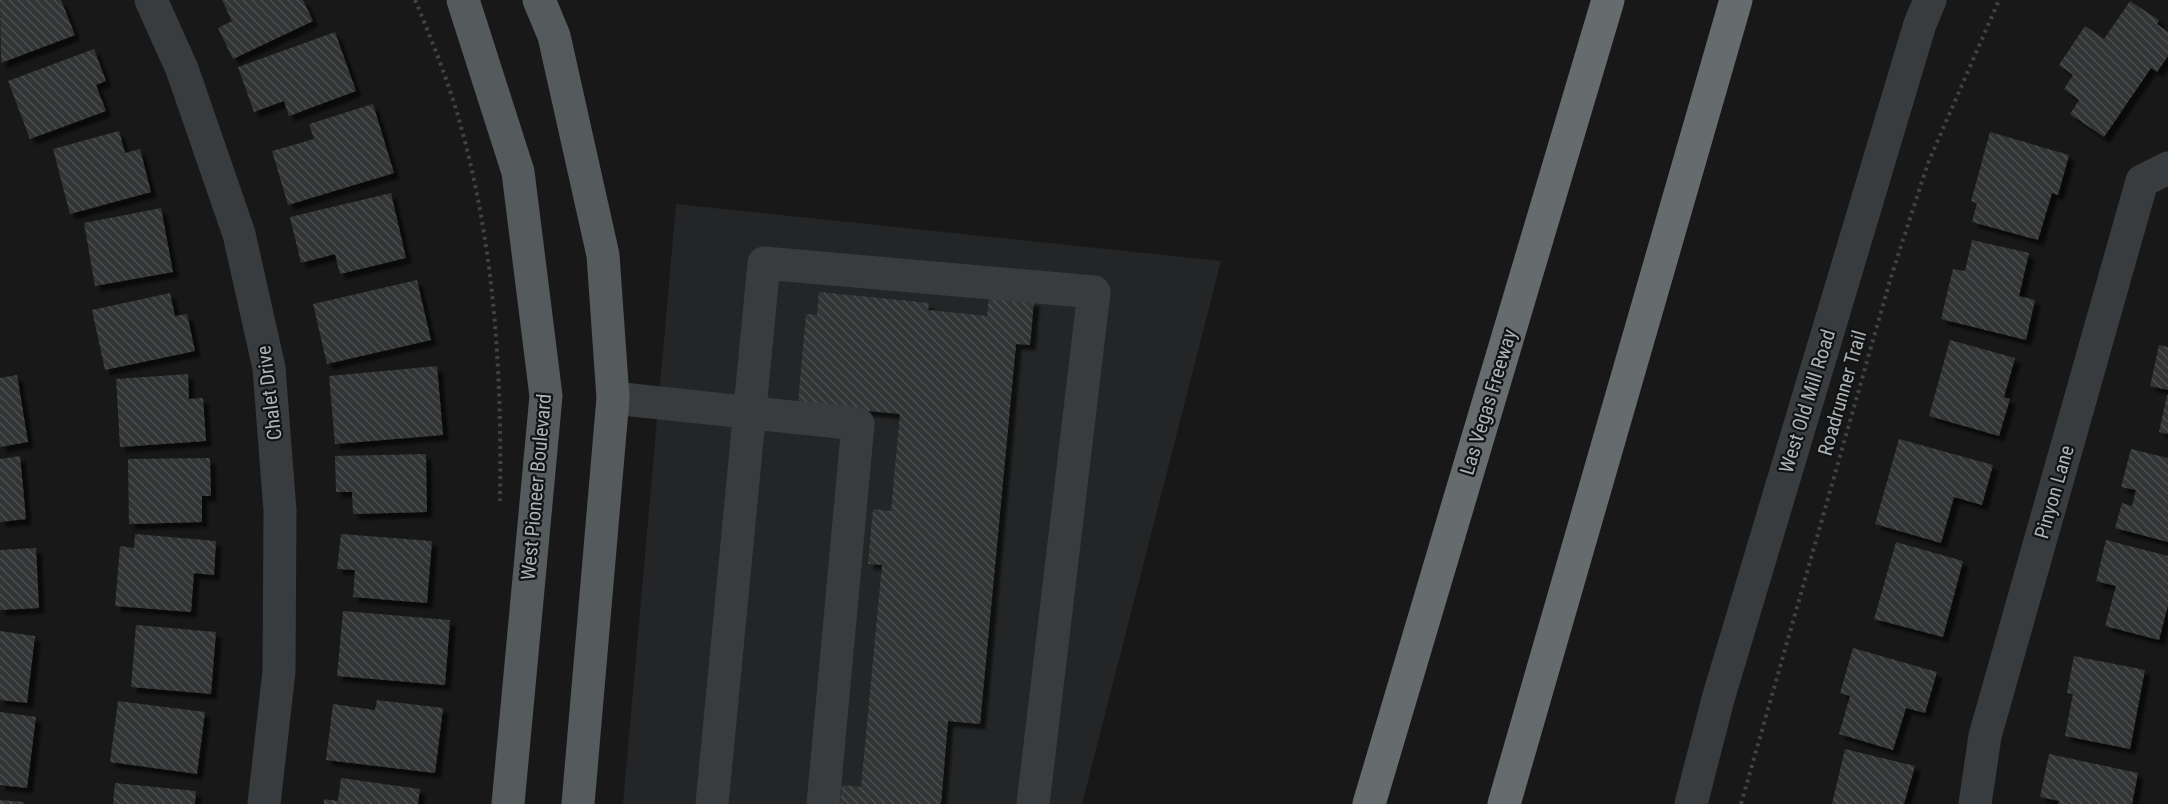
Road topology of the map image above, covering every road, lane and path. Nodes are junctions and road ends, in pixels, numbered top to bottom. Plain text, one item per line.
1 (151, 0) edge
2 (416, 0) edge
3 (463, 0) edge
4 (539, 0) edge
5 (1608, 0) edge
6 (1736, 0) edge
7 (1930, 0) edge
8 (1999, 0) edge
9 (2155, 175) edge
10 (614, 398) junction
11 (750, 414) junction
12 (500, 510) dead end
13 (264, 804) edge
14 (508, 804) edge
15 (578, 804) edge
16 (712, 804) edge
17 (823, 804) edge
18 (1033, 804) edge
19 (1369, 804) edge
20 (1504, 804) edge
21 (1691, 804) edge
22 (1742, 804) edge
23 (1976, 804) edge

1 - 13 street, Chalet Drive
2 - 12 path
3 - 14 main road, West Pioneer Boulevard
4 - 10 main road
5 - 19 highway, Las Vegas Freeway
6 - 20 highway
7 - 21 street, West Old Mill Road
8 - 22 path, Roadrunner Trail
9 - 23 street, Pinyon Lane
10 - 11 street
10 - 15 main road
11 - 16 street
11 - 17 street
11 - 18 street

